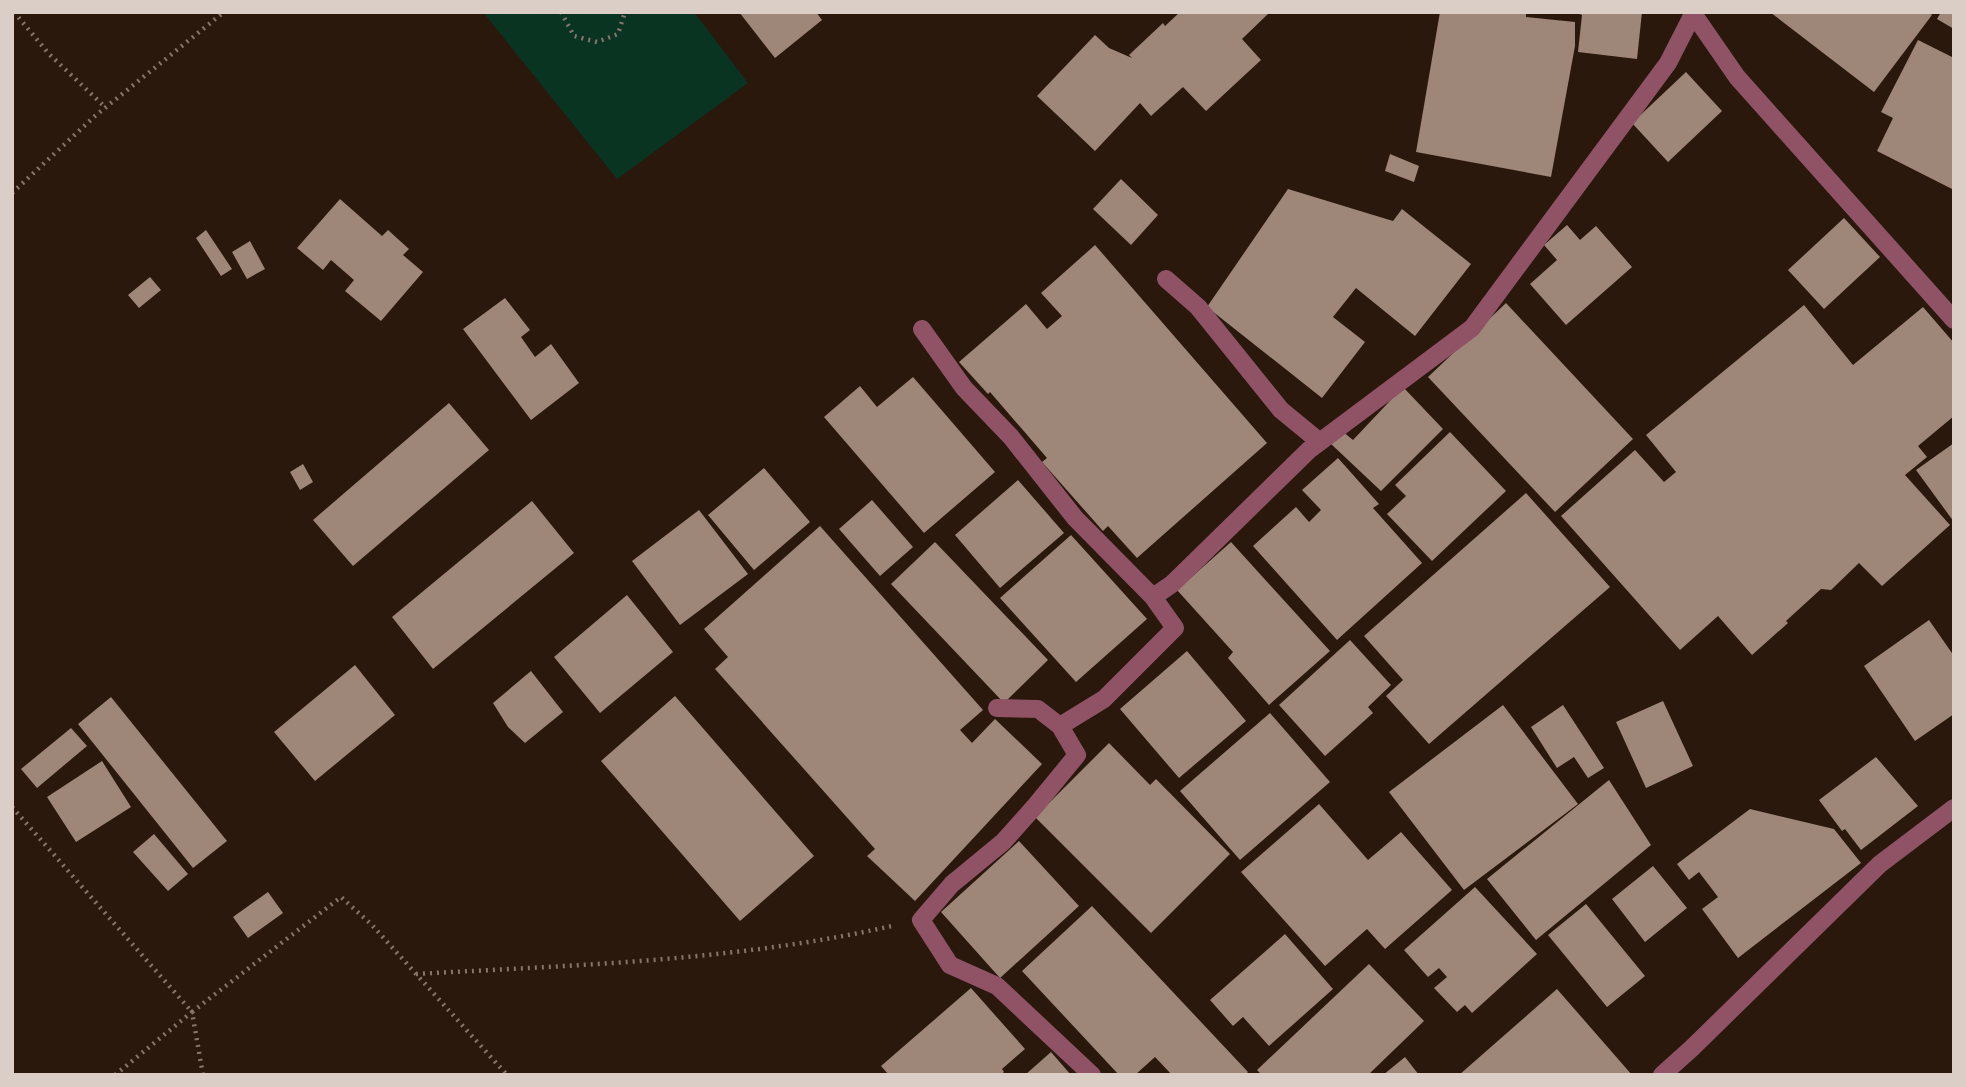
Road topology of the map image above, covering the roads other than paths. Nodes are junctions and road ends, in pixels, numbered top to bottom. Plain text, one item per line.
1 (1692, 13) edge
2 (1166, 279) dead end
3 (1954, 320) edge
4 (922, 329) dead end
5 (1320, 442) junction
6 (1153, 597) junction
7 (997, 708) dead end
8 (1060, 726) junction
9 (1954, 808) edge
10 (1092, 1075) edge
11 (1662, 1075) edge

1 - 3 street
1 - 5 street
2 - 5 street
4 - 6 street
5 - 6 street
6 - 8 street
7 - 8 street
8 - 10 street
9 - 11 street

